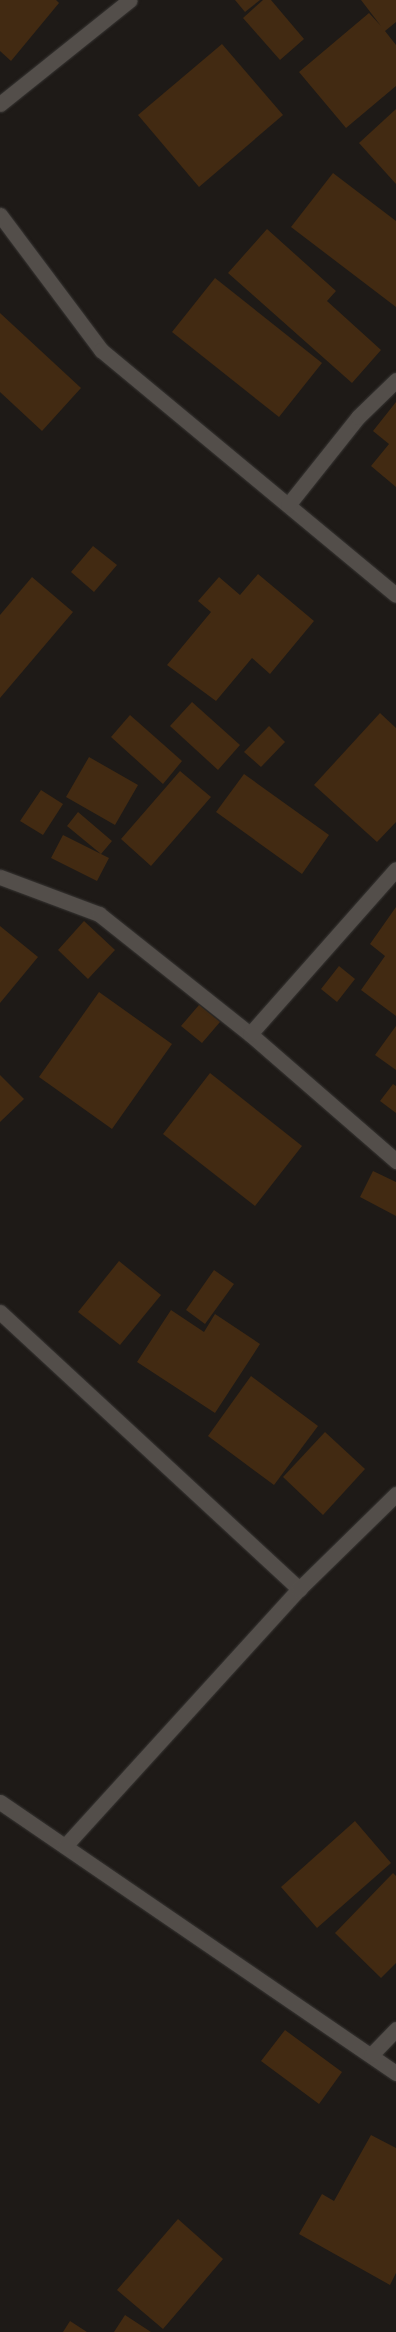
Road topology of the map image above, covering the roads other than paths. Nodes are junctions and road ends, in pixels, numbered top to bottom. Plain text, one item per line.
1 (130, 0) edge
2 (0, 104) edge
3 (0, 216) edge
4 (396, 380) edge
5 (288, 505) junction
6 (396, 595) edge
7 (396, 869) edge
8 (0, 877) edge
9 (250, 1034) junction
10 (396, 1161) edge
11 (0, 1312) edge
12 (396, 1494) edge
13 (299, 1589) junction
14 (0, 1802) edge
15 (65, 1846) junction
16 (396, 2029) edge
17 (371, 2055) junction
18 (396, 2073) edge

1 - 2 street
3 - 5 street
4 - 5 street
5 - 6 street
7 - 9 street
8 - 9 street
9 - 10 street
11 - 13 street
12 - 13 street
13 - 15 street
14 - 15 street
15 - 17 street
16 - 17 street
17 - 18 street

